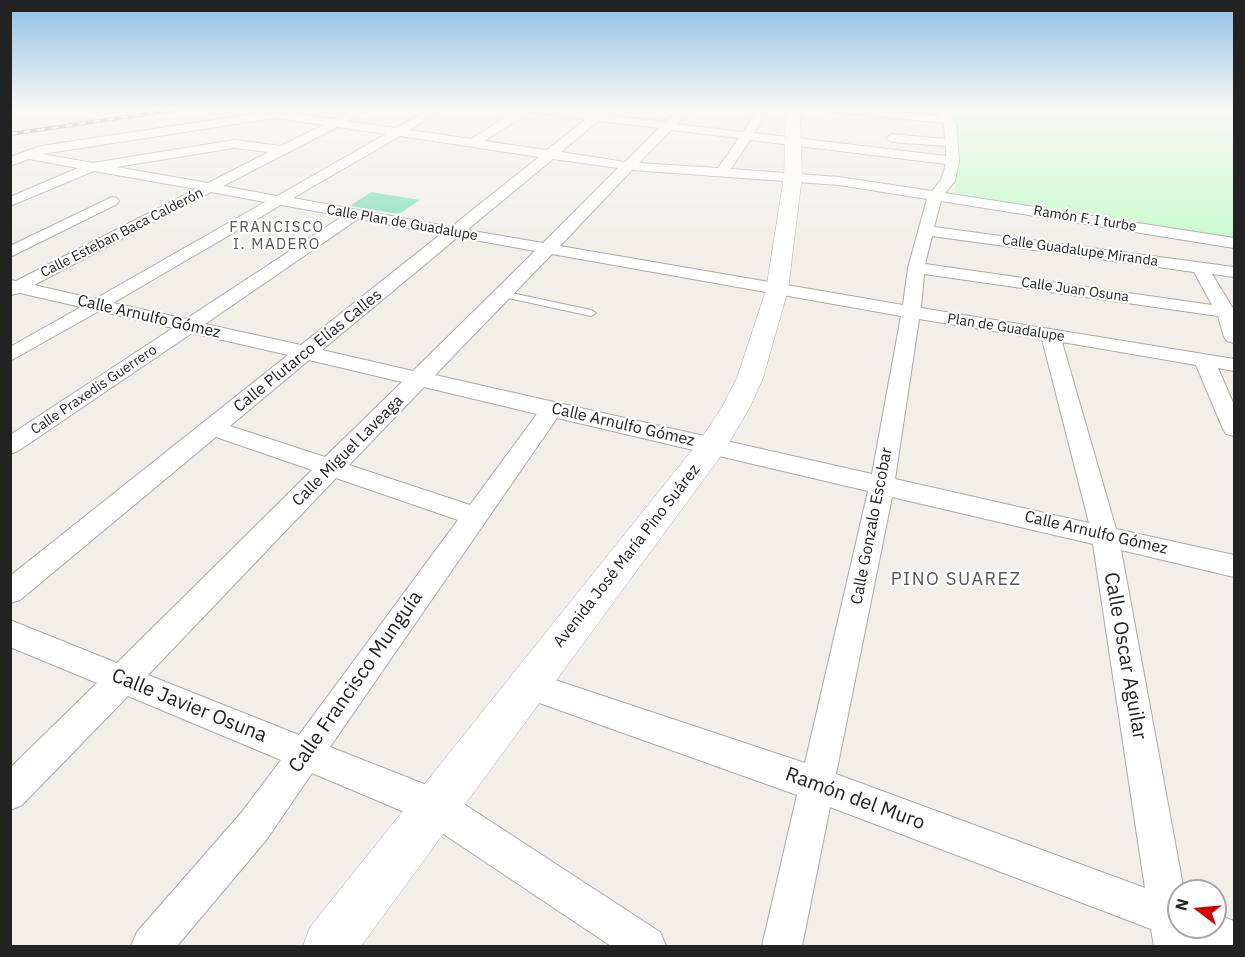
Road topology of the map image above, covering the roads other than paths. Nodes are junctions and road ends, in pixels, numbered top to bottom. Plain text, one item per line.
1 (31, 154) edge
2 (174, 154) edge
3 (276, 154) edge
4 (361, 154) edge
5 (551, 154) joint
6 (641, 154) edge
7 (735, 154) edge
8 (794, 154) edge
9 (894, 154) edge
10 (952, 154) edge
11 (27, 155) junction
12 (952, 161) junction
13 (10, 162) edge
14 (629, 166) junction
15 (92, 167) junction
16 (722, 173) junction
17 (794, 176) junction
18 (210, 188) junction
19 (935, 196) junction
20 (279, 200) junction
21 (112, 201) dead end
22 (10, 202) edge
23 (356, 214) junction
24 (926, 231) junction
25 (455, 232) junction
26 (1234, 243) edge
27 (547, 249) junction
28 (10, 252) edge
29 (1200, 267) junction
30 (916, 268) junction
31 (1234, 272) edge
32 (13, 288) edge
33 (777, 290) junction
34 (502, 294) junction
35 (98, 305) junction
36 (591, 312) dead end
37 (1230, 312) edge
38 (911, 313) junction
39 (189, 326) junction
40 (1050, 335) junction
41 (1234, 337) edge
42 (306, 353) junction
43 (10, 355) edge
44 (1204, 360) junction
45 (1234, 365) edge
46 (419, 379) junction
47 (552, 409) junction
48 (212, 428) junction
49 (1234, 429) edge
50 (10, 446) edge
51 (712, 446) junction
52 (330, 469) junction
53 (882, 484) junction
54 (475, 516) junction
55 (1105, 535) junction
56 (1234, 566) edge
57 (10, 592) edge
58 (10, 633) edge
59 (123, 679) junction
60 (528, 685) junction
61 (305, 753) junction
62 (818, 785) junction
63 (10, 792) edge
64 (434, 806) junction
65 (1171, 879) edge
66 (1167, 922) edge
67 (151, 946) edge
68 (329, 946) edge
69 (646, 946) edge
70 (782, 946) edge

1 - 11 street
2 - 15 street
3 - 18 street, Calle Esteban Baca Calderón
4 - 20 street
5 - 14 street, Ramón F. I turbe
5 - 25 street, Calle Plutarco Elías Calles
6 - 14 street, Calle Miguel Laveaga
7 - 16 street
8 - 17 street, Avenida José María Pino Suárez
9 - 12 street
10 - 12 street, Calle Gonzalo Escobar
11 - 13 street
11 - 15 street, Calle Plan de Guadalupe
12 - 19 street, Calle Gonzalo Escobar
14 - 16 street, Ramón F. I turbe
14 - 27 street, Calle Miguel Laveaga
15 - 18 street, Calle Plan de Guadalupe
15 - 22 street
16 - 17 street, Ramón F. I turbe
17 - 19 street, Ramón F. I turbe
17 - 33 street, Avenida José María Pino Suárez
18 - 20 street, Calle Plan de Guadalupe
18 - 32 street, Calle Esteban Baca Calderón
19 - 24 street, Calle Gonzalo Escobar
19 - 26 street, Ramón F. I turbe
20 - 23 street, Calle Plan de Guadalupe
20 - 35 street
21 - 28 street
23 - 25 street, Calle Plan de Guadalupe
23 - 39 street, Calle Praxedis Guerrero
24 - 29 street, Calle Guadalupe Miranda
24 - 30 street, Calle Gonzalo Escobar
25 - 27 street, Calle Plan de Guadalupe
25 - 42 street, Calle Plutarco Elías Calles
27 - 33 street, Calle Plan de Guadalupe
27 - 34 street, Calle Miguel Laveaga
29 - 31 street, Calle Guadalupe Miranda
29 - 37 street
30 - 37 street, Calle Juan Osuna
30 - 38 street, Calle Gonzalo Escobar
32 - 35 street, Calle Arnulfo Gómez
33 - 38 street, Plan de Guadalupe
33 - 51 street, Avenida José María Pino Suárez
34 - 36 lane
34 - 46 street, Calle Miguel Laveaga
35 - 39 street, Calle Arnulfo Gómez
35 - 43 street
37 - 41 street
38 - 40 street, Plan de Guadalupe
38 - 53 street, Calle Gonzalo Escobar
39 - 42 street, Calle Arnulfo Gómez
39 - 50 street, Calle Praxedis Guerrero
40 - 44 street, Plan de Guadalupe
40 - 55 street, Calle Oscar Aguilar
42 - 46 street, Calle Arnulfo Gómez
42 - 48 street, Calle Plutarco Elías Calles
44 - 45 street, Plan de Guadalupe
44 - 49 street
46 - 47 street, Calle Arnulfo Gómez
46 - 52 street, Calle Miguel Laveaga
47 - 51 street, Calle Arnulfo Gómez
47 - 54 street, Calle Francisco Munguía
48 - 52 street
48 - 57 street, Calle Plutarco Elías Calles
51 - 53 street, Calle Arnulfo Gómez
51 - 60 street, Avenida José María Pino Suárez
52 - 54 street
52 - 59 street, Calle Miguel Laveaga
53 - 55 street, Calle Arnulfo Gómez
53 - 62 street, Calle Gonzalo Escobar
54 - 61 street, Calle Francisco Munguía
55 - 56 street, Calle Arnulfo Gómez
55 - 65 street, Calle Oscar Aguilar
58 - 59 street, Calle Javier Osuna
59 - 61 street, Calle Javier Osuna
59 - 63 street, Calle Miguel Laveaga
60 - 62 street, Ramón del Muro
60 - 64 street, Avenida José María Pino Suárez
61 - 64 street, Calle Javier Osuna
61 - 67 street, Calle Francisco Munguía
62 - 66 street, Ramón del Muro
62 - 70 street, Calle Gonzalo Escobar
64 - 68 street, Avenida José María Pino Suárez
64 - 69 street, Calle Javier Osuna

